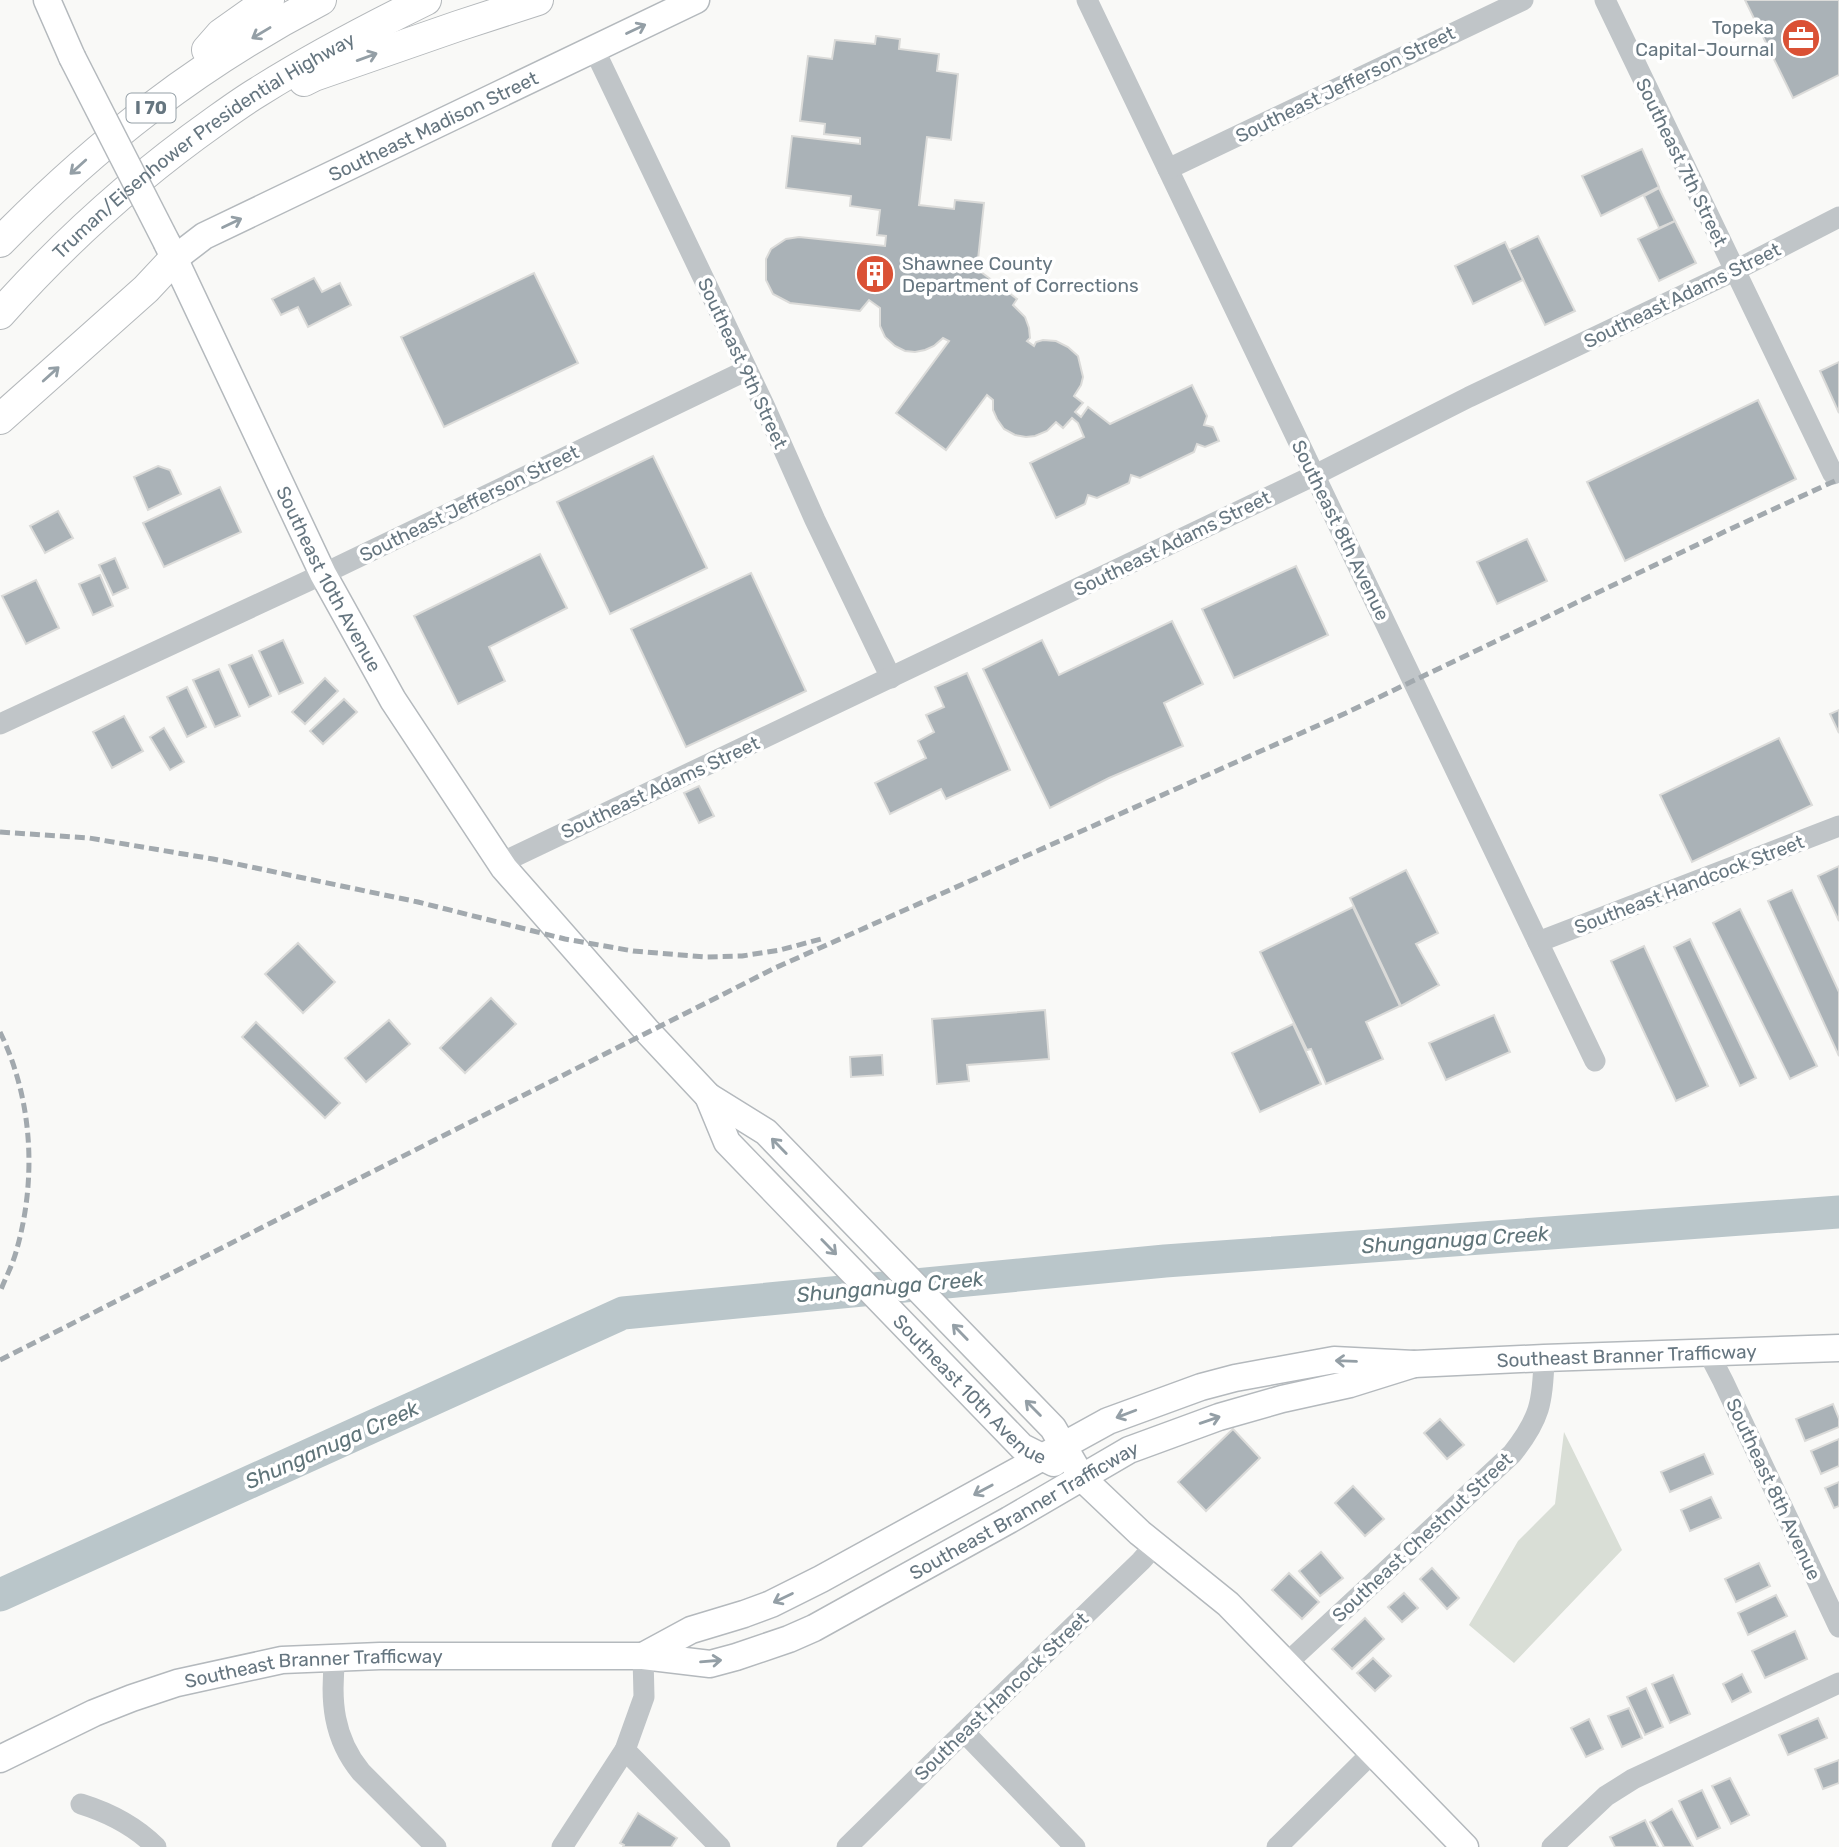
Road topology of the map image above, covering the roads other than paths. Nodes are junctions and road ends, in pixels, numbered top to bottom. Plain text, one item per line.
1 (47, 0) edge
2 (269, 0) edge
3 (321, 0) edge
4 (426, 0) edge
5 (538, 0) edge
6 (696, 0) edge
7 (1087, 0) edge
8 (1523, 0) edge
9 (1605, 0) edge
10 (594, 49) junction
11 (165, 97) junction
12 (194, 136) junction
13 (1168, 169) junction
14 (1839, 217) edge
15 (0, 243) edge
16 (171, 251) junction
17 (1734, 271) junction
18 (0, 314) edge
19 (747, 370) junction
20 (0, 419) edge
21 (1833, 474) dead end
22 (1315, 475) junction
23 (323, 574) junction
24 (891, 678) junction
25 (0, 724) edge
26 (1839, 825) edge
27 (501, 863) junction
28 (1538, 942) junction
29 (1595, 1061) dead end
30 (708, 1096) junction
31 (1839, 1348) edge
32 (1707, 1352) junction
33 (1544, 1358) junction
34 (1414, 1364) junction
35 (1054, 1451) junction
36 (1082, 1478) junction
37 (1155, 1545) junction
38 (1839, 1627) edge
39 (643, 1656) junction
40 (335, 1658) junction
41 (1287, 1663) junction
42 (1839, 1683) edge
43 (964, 1732) junction
44 (625, 1750) junction
45 (1373, 1752) junction
46 (0, 1759) edge
47 (81, 1804) dead end
48 (156, 1847) edge
49 (436, 1847) edge
50 (562, 1847) edge
51 (720, 1847) edge
52 (847, 1847) edge
53 (1075, 1847) edge
54 (1278, 1847) edge
55 (1465, 1847) edge
56 (1552, 1847) edge

1 - 16 main road, Southeast 10th Avenue, bridge
2 - 11 highway
3 -> 11 highway, I 70
4 - 12 highway, Truman/Eisenhower Presidential Highway / I 70
12 -> 5 highway
10 -> 6 main road, Southeast Madison Street
7 - 13 street, Southeast 8th Avenue
8 - 13 street, Southeast Jefferson Street
9 - 17 street, Southeast 7th Street
16 -> 10 main road, Southeast Madison Street
10 - 19 street, Southeast 9th Street
11 -> 15 highway, I 70
12 - 18 highway, Truman/Eisenhower Presidential Highway / I 70
13 - 22 street, Southeast 8th Avenue
14 - 17 street, Southeast Adams Street
20 -> 16 highway
16 - 23 main road, Southeast 10th Avenue
17 - 21 street, Southeast 7th Street
17 - 22 street, Southeast Adams Street
19 - 23 street, Southeast Jefferson Street
19 - 24 street, Southeast 9th Street
22 - 24 street, Southeast Adams Street
22 - 28 street, Southeast 8th Avenue
23 - 25 street, Southeast Jefferson Street
23 - 27 main road, Southeast 10th Avenue
24 - 27 street, Southeast Adams Street
26 - 28 street, Southeast Handcock Street
27 - 30 main road, Southeast 10th Avenue
28 - 29 street, Southeast 8th Avenue
35 -> 30 main road, Southeast 10th Avenue
30 -> 35 main road, Southeast 10th Avenue
31 - 32 main road, Southeast Branner Trafficway
32 - 33 main road, Southeast Branner Trafficway
32 - 38 street, Southeast 8th Avenue
33 - 34 main road, Southeast Branner Trafficway
33 - 41 street, Southeast Chestnut Street
34 -> 35 main road, Southeast Branner Trafficway
36 -> 34 main road, Southeast Branner Trafficway
35 - 36 main road, Southeast 10th Avenue
35 -> 39 main road, Southeast Branner Trafficway
36 - 37 main road, Southeast 10th Avenue
39 -> 36 main road, Southeast Branner Trafficway
37 - 41 main road, Southeast 10th Avenue
37 - 43 street, Southeast Hancock Street
39 - 40 main road, Southeast Branner Trafficway
39 - 44 street
40 - 46 main road, Southeast Branner Trafficway
40 - 49 street
41 - 45 main road, Southeast 10th Avenue
42 - 56 street
43 - 52 street, Southeast Hancock Street
43 - 53 street
44 - 50 street
44 - 51 street
45 - 54 street
45 - 55 main road, Southeast 10th Avenue
47 - 48 street

